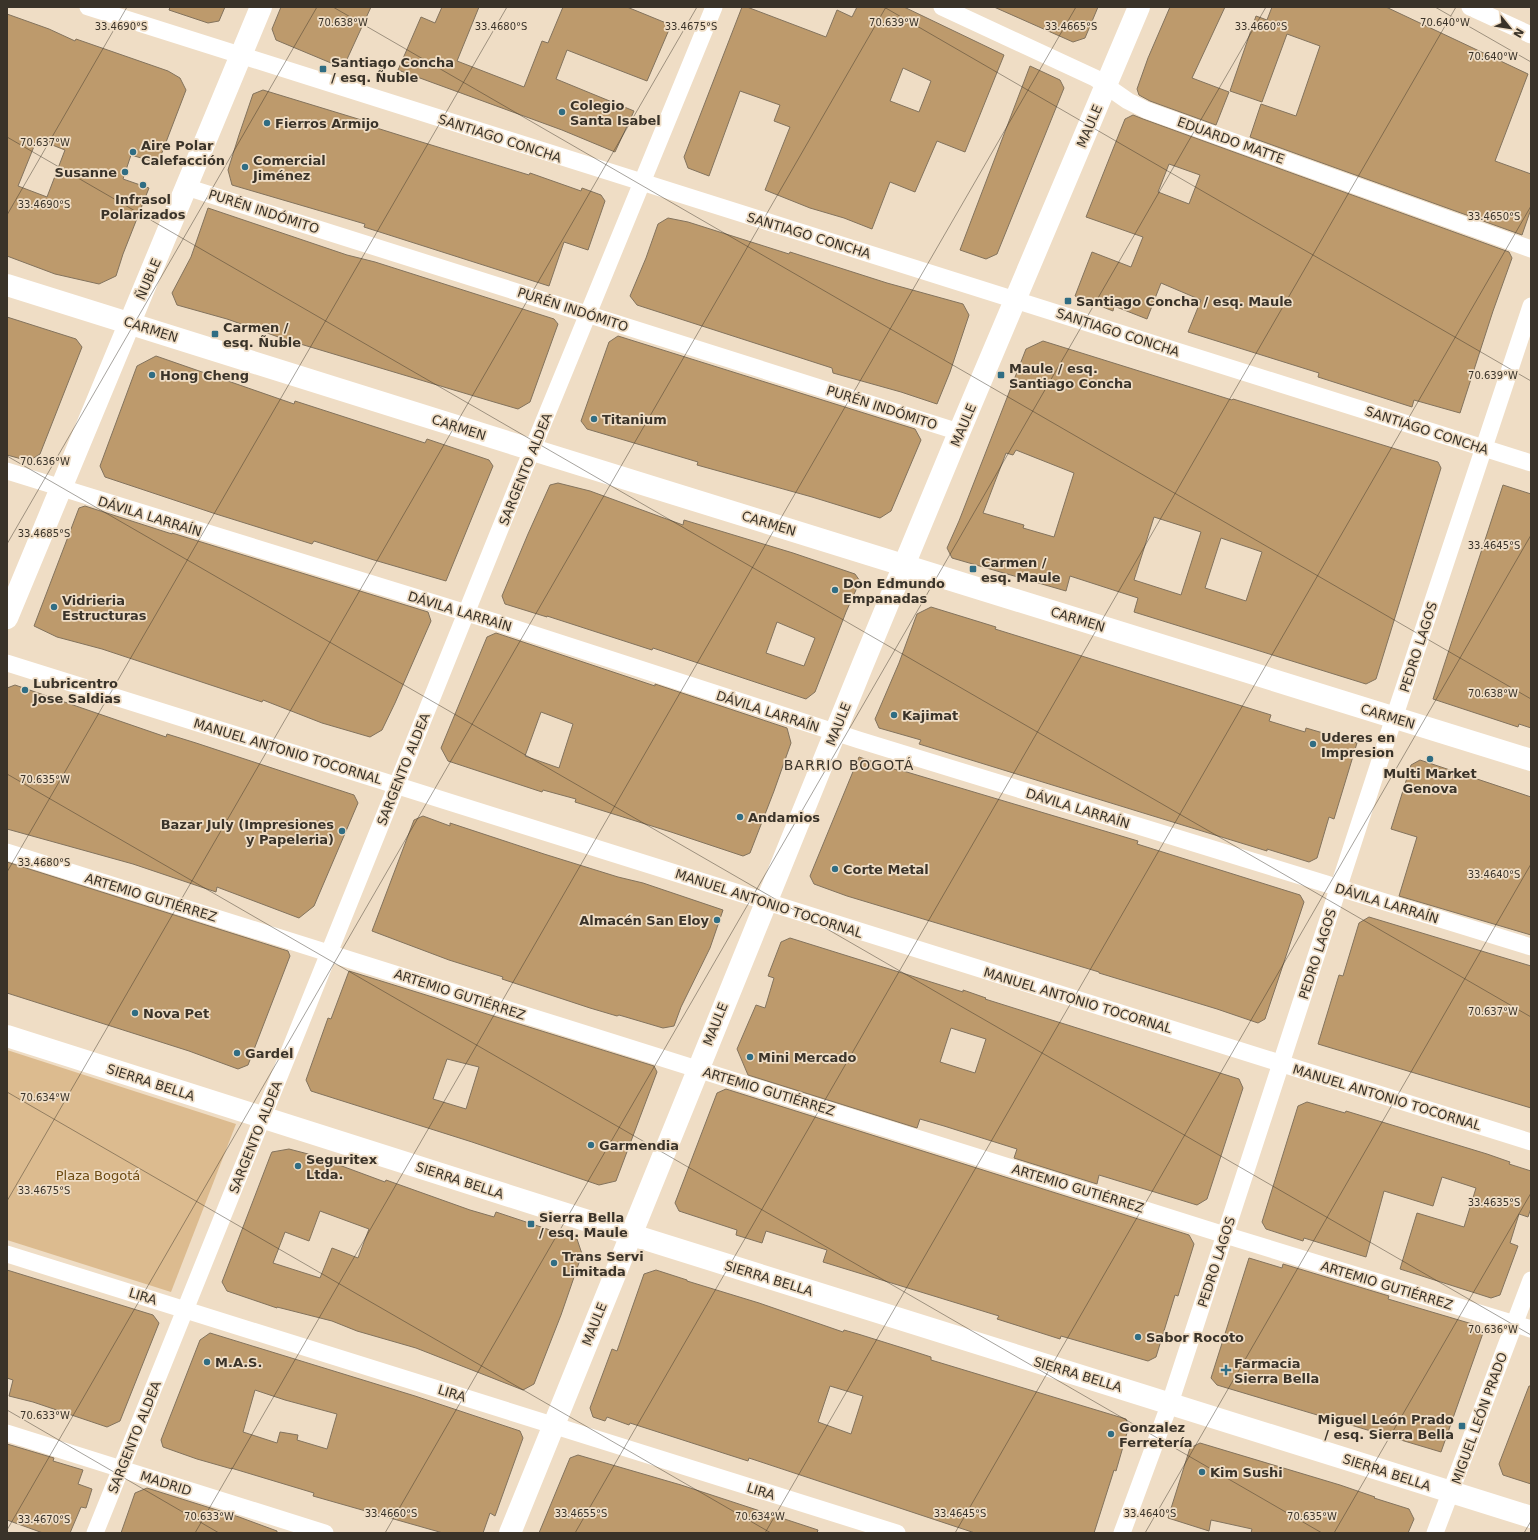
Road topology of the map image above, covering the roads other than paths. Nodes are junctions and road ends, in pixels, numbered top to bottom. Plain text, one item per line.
1 (88, 7) edge
2 (261, 7) edge
3 (714, 7) edge
4 (942, 7) edge
5 (1139, 7) edge
6 (1470, 7) edge
7 (1531, 35) edge
8 (241, 55) junction
9 (1106, 86) junction
10 (642, 183) junction
11 (186, 187) junction
12 (1531, 249) edge
13 (7, 285) edge
14 (1015, 300) junction
15 (1531, 306) edge
16 (589, 314) junction
17 (130, 322) junction
18 (960, 432) junction
19 (1484, 448) junction
20 (533, 450) junction
21 (1531, 463) edge
22 (7, 471) edge
23 (61, 488) junction
24 (904, 565) junction
25 (466, 613) junction
26 (7, 618) edge
27 (7, 664) edge
28 (1394, 718) junction
29 (835, 732) junction
30 (1531, 760) edge
31 (397, 785) junction
32 (7, 852) edge
33 (1338, 888) junction
34 (765, 902) junction
35 (1531, 947) edge
36 (329, 953) junction
37 (7, 1036) edge
38 (1281, 1064) junction
39 (697, 1069) junction
40 (263, 1117) junction
41 (1531, 1142) edge
42 (630, 1234) junction
43 (1225, 1235) junction
44 (7, 1254) edge
45 (1531, 1280) edge
46 (185, 1310) junction
47 (1514, 1324) junction
48 (1531, 1329) edge
49 (1170, 1403) junction
50 (553, 1426) junction
51 (7, 1433) edge
52 (121, 1468) junction
53 (1451, 1492) junction
54 (1531, 1516) edge
55 (95, 1533) edge
56 (326, 1533) edge
57 (510, 1533) edge
58 (897, 1533) edge
59 (1122, 1533) edge
60 (1435, 1533) edge

1 - 8 street, SANTIAGO CONCHA
2 - 8 main road, ÑUBLE
3 - 10 street, SARGENTO ALDEA
4 - 9 street, EDUARDO MATTE
5 - 9 main road, MAULE
6 - 7 street
8 - 10 street, SANTIAGO CONCHA
8 - 11 main road, ÑUBLE
9 - 12 street, EDUARDO MATTE
9 - 14 main road, MAULE
10 - 14 street, SANTIAGO CONCHA
10 - 16 street, SARGENTO ALDEA
11 - 16 street, PURÉN INDÓMITO
11 - 17 main road, ÑUBLE
13 - 17 main road, CARMEN
14 - 18 main road, MAULE
14 - 19 street, SANTIAGO CONCHA
15 - 19 street, PEDRO LAGOS
16 - 18 street, PURÉN INDÓMITO
16 - 20 street, SARGENTO ALDEA
17 - 20 main road, CARMEN
17 - 23 main road, ÑUBLE
18 - 24 main road, MAULE
19 - 21 street, SANTIAGO CONCHA
19 - 28 street, PEDRO LAGOS
20 - 24 main road, CARMEN
20 - 25 street, SARGENTO ALDEA
22 - 23 street, DÁVILA LARRAÍN
23 - 25 street, DÁVILA LARRAÍN
23 - 26 main road, ÑUBLE
24 - 28 main road, CARMEN
24 - 29 main road, MAULE
25 - 29 street, DÁVILA LARRAÍN
25 - 31 street, SARGENTO ALDEA
27 - 31 street, MANUEL ANTONIO TOCORNAL
28 - 30 main road, CARMEN
28 - 33 street, PEDRO LAGOS
29 - 33 street, DÁVILA LARRAÍN
29 - 34 main road, MAULE
31 - 34 street, MANUEL ANTONIO TOCORNAL
31 - 36 street, SARGENTO ALDEA
32 - 36 street, ARTEMIO GUTIÉRREZ
33 - 35 street, DÁVILA LARRAÍN
33 - 38 street, PEDRO LAGOS
34 - 38 street, MANUEL ANTONIO TOCORNAL
34 - 39 main road, MAULE
36 - 39 street, ARTEMIO GUTIÉRREZ
36 - 40 street, SARGENTO ALDEA
37 - 40 main road, SIERRA BELLA
38 - 41 street, MANUEL ANTONIO TOCORNAL
38 - 43 street, PEDRO LAGOS
39 - 42 main road, MAULE
39 - 43 street, ARTEMIO GUTIÉRREZ
40 - 42 main road, SIERRA BELLA
40 - 46 street, SARGENTO ALDEA
42 - 49 main road, SIERRA BELLA
42 - 50 main road, MAULE
43 - 47 street, ARTEMIO GUTIÉRREZ
43 - 49 street, PEDRO LAGOS
44 - 46 street, LIRA
45 - 47 street, MIGUEL LEÓN PRADO
46 - 50 street, LIRA
46 - 52 street, SARGENTO ALDEA
47 - 48 street, ARTEMIO GUTIÉRREZ
47 - 53 street, MIGUEL LEÓN PRADO
49 - 53 main road, SIERRA BELLA
49 - 59 street, PEDRO LAGOS
50 - 57 main road, MAULE
50 - 58 street, LIRA
51 - 52 street, MADRID
52 - 55 street, SARGENTO ALDEA
52 - 56 street, MADRID
53 - 54 main road, SIERRA BELLA
53 - 60 street, MIGUEL LEÓN PRADO

